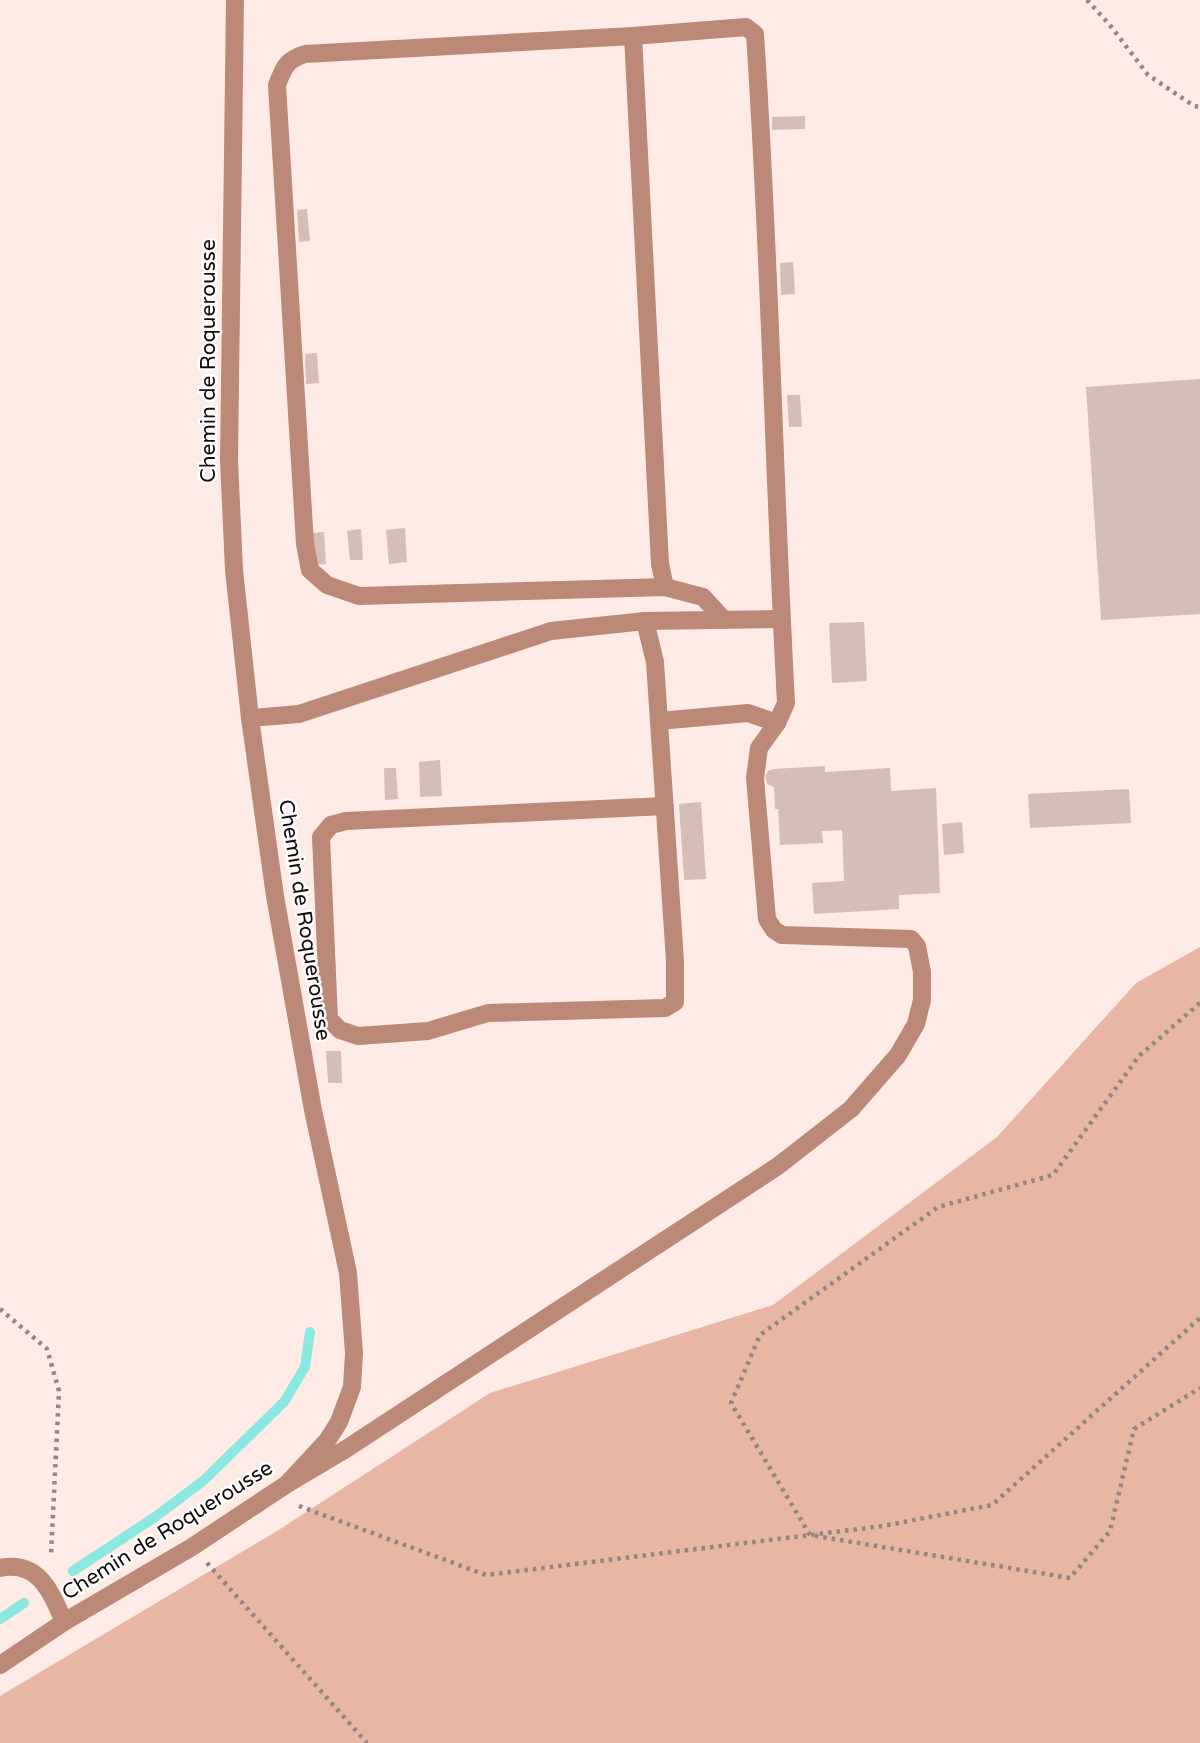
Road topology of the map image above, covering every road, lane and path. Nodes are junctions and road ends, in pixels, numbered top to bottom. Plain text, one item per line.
1 (235, 0) edge
2 (1087, 0) edge
3 (633, 36) junction
4 (1200, 107) edge
5 (665, 587) junction
6 (781, 619) junction
7 (724, 620) junction
8 (645, 621) junction
9 (250, 718) junction
10 (659, 721) junction
11 (777, 723) junction
12 (665, 806) junction
13 (1200, 1003) edge
14 (0, 1309) edge
15 (1200, 1318) edge
16 (1200, 1388) edge
17 (287, 1484) junction
18 (810, 1535) junction
19 (192, 1546) junction
20 (0, 1568) edge
21 (50, 1588) junction
22 (64, 1622) junction
23 (0, 1665) edge
24 (367, 1743) edge

1 - 9 street, Chemin de Roquerousse
2 - 4 path
3 - 5 street
3 - 5 street
3 - 6 street
5 - 7 street
6 - 7 street
6 - 11 street
7 - 8 street
8 - 9 street
8 - 10 street
9 - 17 street, Chemin de Roquerousse
10 - 11 street
10 - 12 street
11 - 17 street
12 - 12 street
13 - 18 path
14 - 21 path
15 - 18 path
16 - 18 path
17 - 18 path
17 - 19 street, Chemin de Roquerousse
19 - 22 street, Chemin de Roquerousse
19 - 24 path
20 - 21 street
21 - 22 street
22 - 23 street, Chemin de Roquerousse

